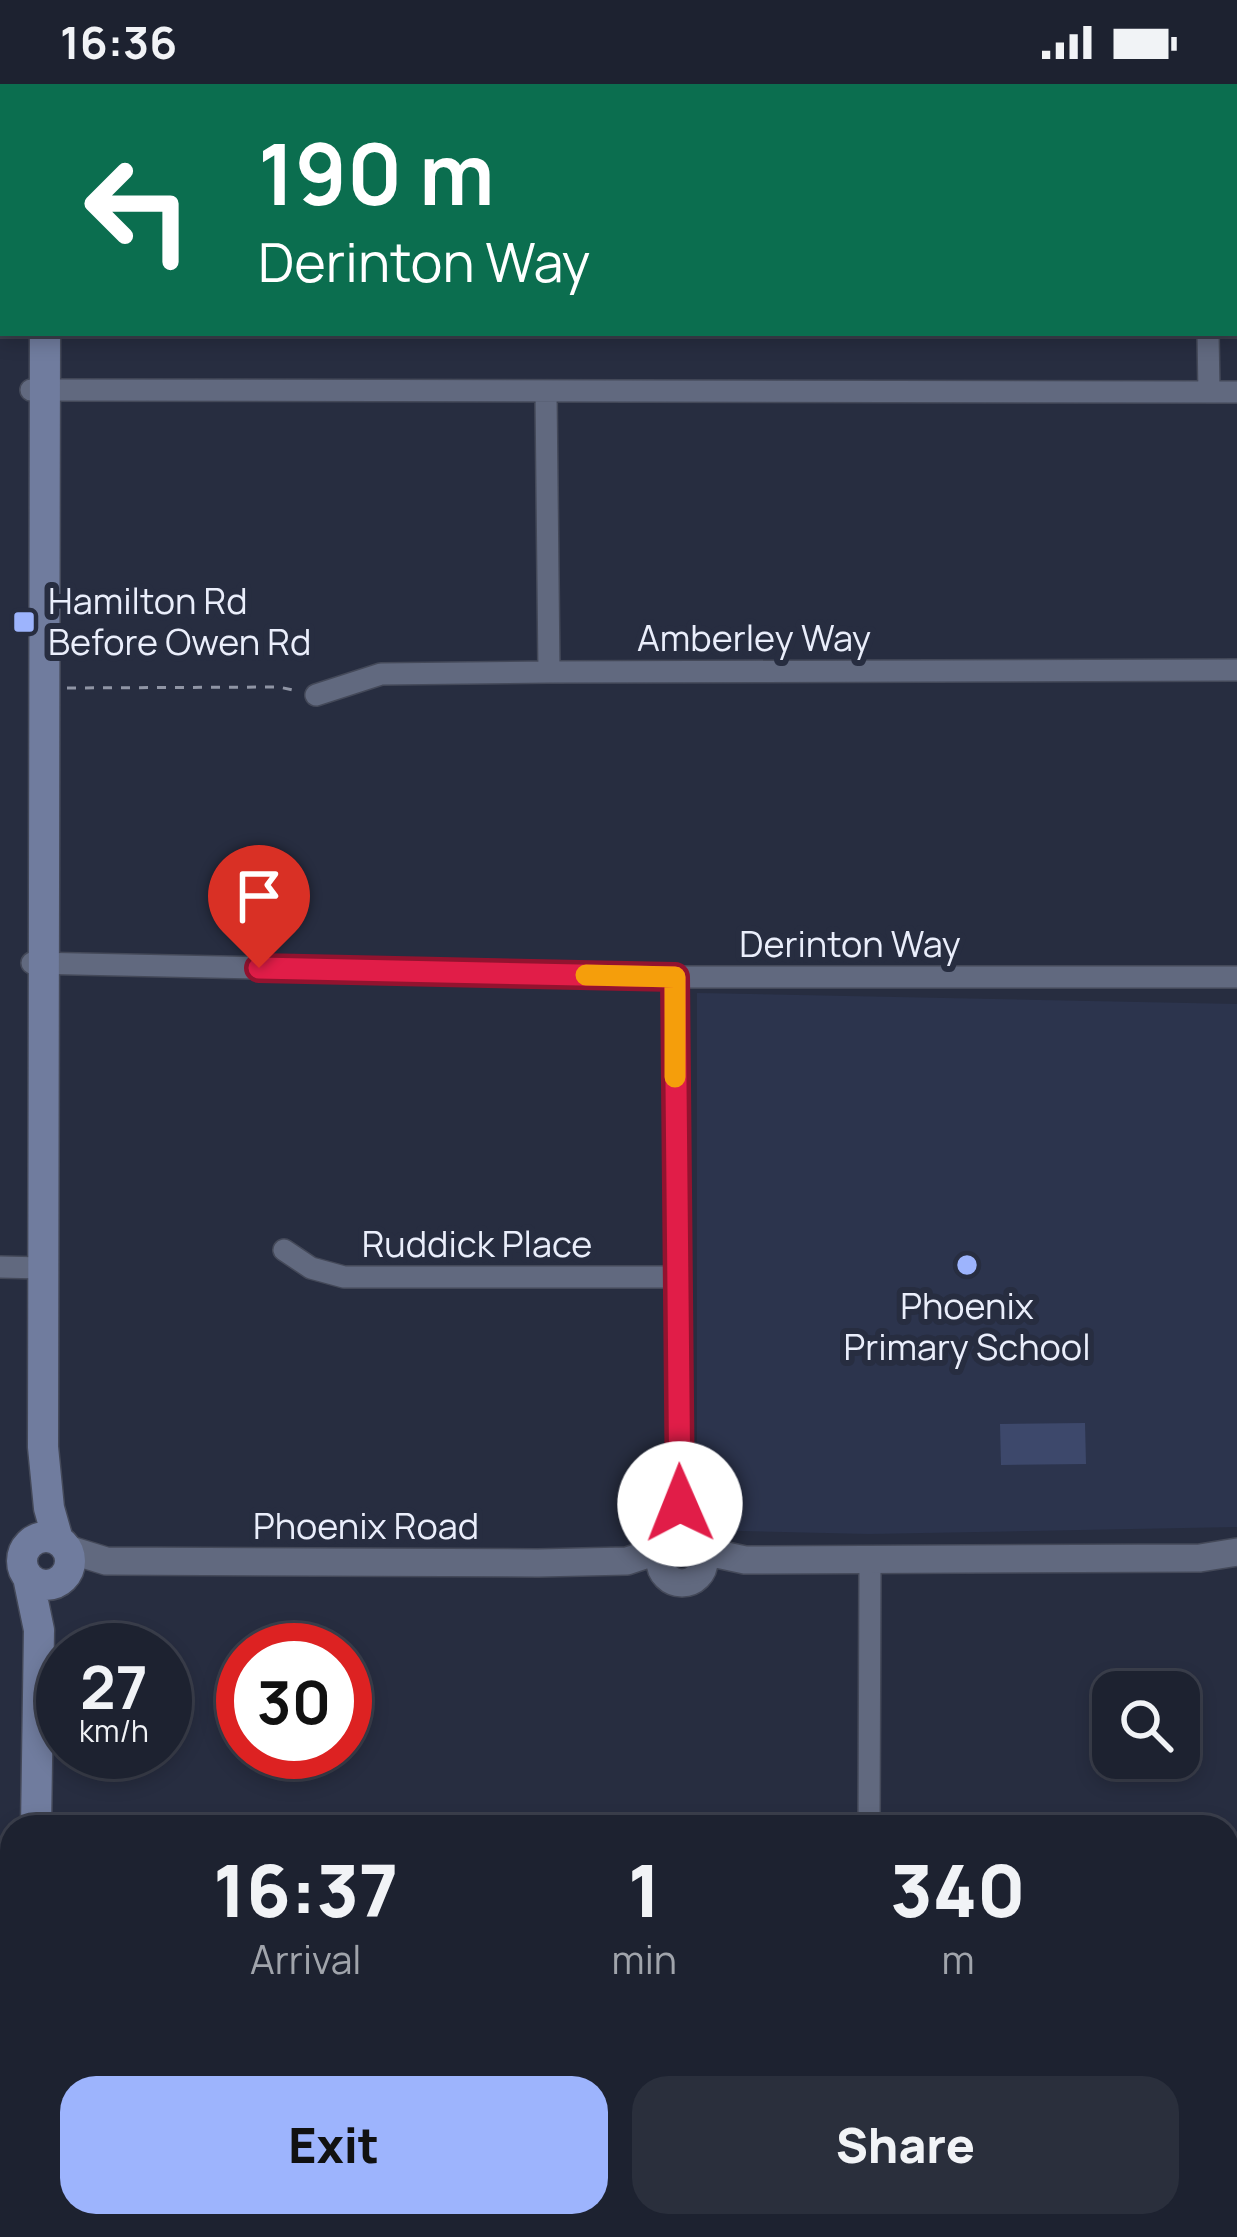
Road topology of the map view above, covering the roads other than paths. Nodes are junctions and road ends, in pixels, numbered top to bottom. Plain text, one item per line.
1 (31, 336) edge
2 (45, 336) edge
3 (1208, 336) edge
4 (38, 390) junction
5 (1209, 392) junction
6 (1237, 392) edge
7 (546, 393) junction
8 (1237, 670) edge
9 (549, 672) junction
10 (316, 694) road end
11 (38, 963) junction
12 (675, 977) junction
13 (1237, 977) edge
14 (284, 1250) dead end
15 (24, 1268) edge
16 (676, 1277) junction
17 (680, 1504) junction
18 (1237, 1552) edge
19 (58, 1556) junction
20 (666, 1556) junction
21 (700, 1556) junction
22 (1200, 1558) junction
23 (870, 1561) junction
24 (1237, 1564) edge
25 (38, 1623) edge
26 (41, 1623) edge
27 (37, 1779) edge
28 (36, 1815) edge
29 (869, 1815) edge

1 - 4 main road
2 - 4 main road
3 - 5 street
4 - 7 street
4 - 11 main road
5 - 6 street
5 - 7 street
7 - 9 street
8 - 9 street, Amberley Way
9 - 10 street, Amberley Way
11 - 12 street, Derinton Way
11 - 15 main road
12 - 13 street, Derinton Way
12 - 16 street
14 - 16 street, Ruddick Place
15 - 19 main road
16 - 17 street
17 - 20 street
17 - 21 street
18 - 22 street
19 - 20 street, Phoenix Road
19 - 25 main road
19 - 26 main road
20 - 21 street
20 - 21 street
21 - 23 street
22 - 23 street
22 - 24 street
23 - 29 street
27 - 28 main road

